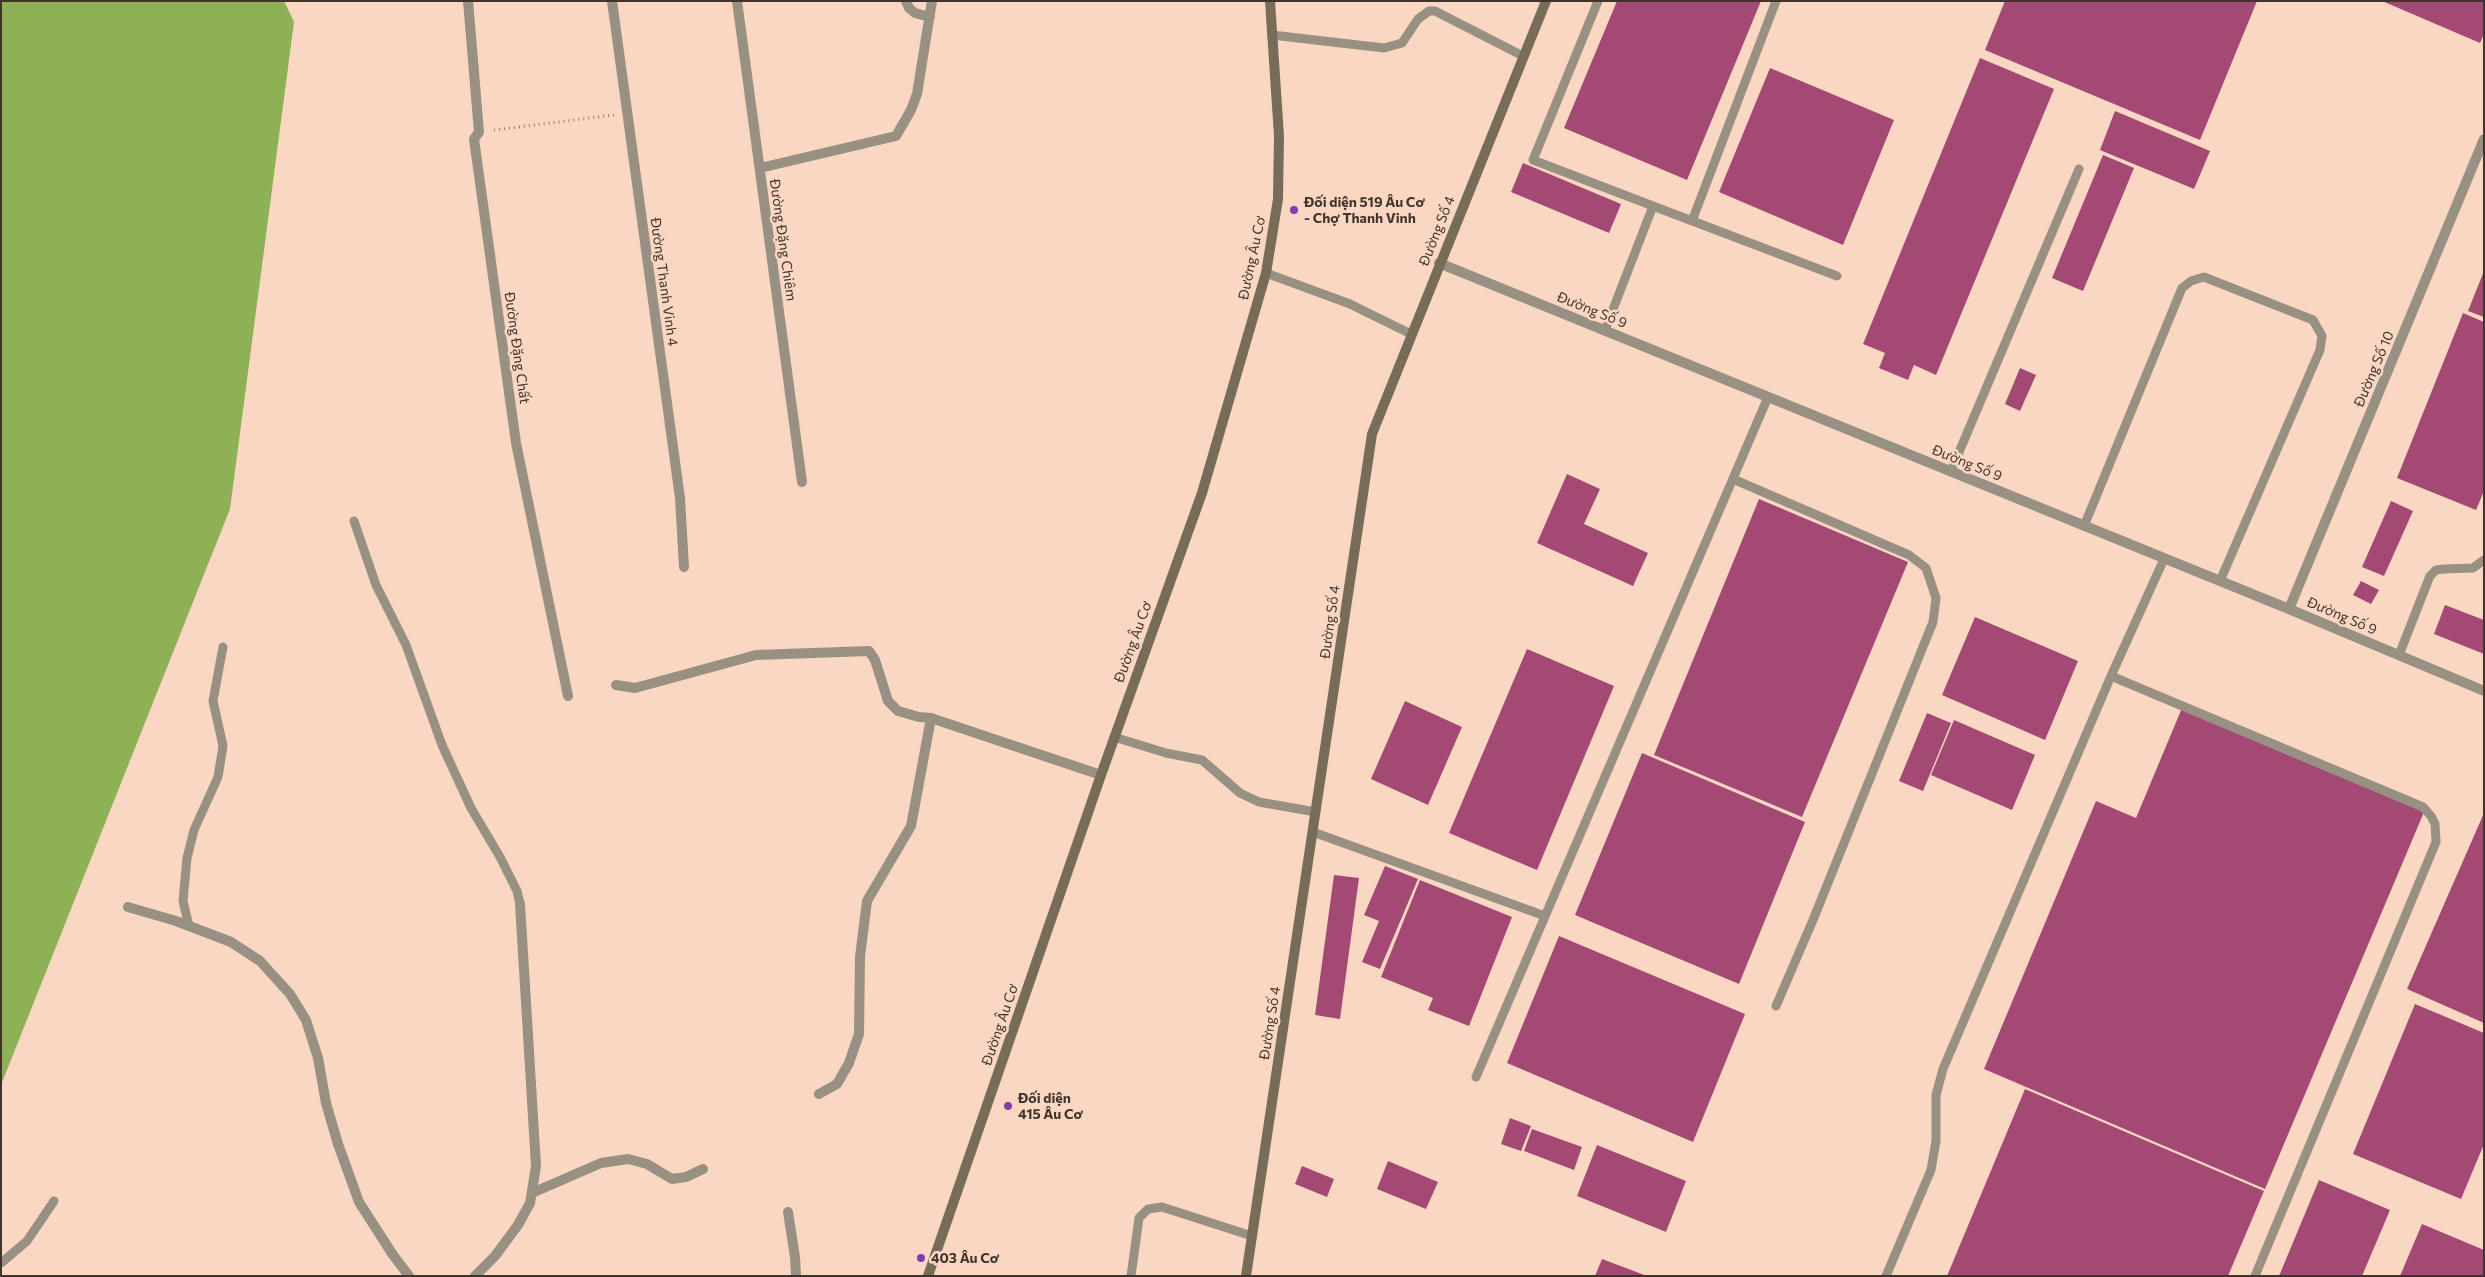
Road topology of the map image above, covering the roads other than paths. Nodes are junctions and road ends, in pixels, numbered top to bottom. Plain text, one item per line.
1 (468, 1) edge
2 (612, 1) edge
3 (737, 1) edge
4 (906, 1) edge
5 (932, 1) edge
6 (1270, 1) edge
7 (1546, 1) edge
8 (1598, 1) edge
9 (1776, 1) edge
10 (930, 16) junction
11 (1272, 35) junction
12 (1523, 56) junction
13 (2484, 139) edge
14 (760, 168) junction
15 (2079, 169) dead end
16 (1653, 206) junction
17 (1692, 221) junction
18 (1440, 262) junction
19 (1266, 273) junction
20 (1837, 276) dead end
21 (1605, 330) junction
22 (1411, 334) junction
23 (1768, 396) junction
24 (1951, 471) junction
25 (1733, 479) junction
26 (802, 482) dead end
27 (354, 521) dead end
28 (2084, 526) junction
29 (2164, 559) junction
30 (2484, 560) edge
31 (684, 567) dead end
32 (2220, 581) junction
33 (2289, 609) junction
34 (223, 647) dead end
35 (2399, 655) junction
36 (2111, 676) junction
37 (616, 685) dead end
38 (2484, 691) edge
39 (568, 696) dead end
40 (931, 718) junction
41 (1114, 737) junction
42 (1101, 775) junction
43 (1316, 812) junction
44 (1313, 832) junction
45 (520, 904) joint
46 (128, 907) dead end
47 (1545, 916) junction
48 (189, 926) junction
49 (1776, 1006) dead end
50 (1476, 1077) dead end
51 (819, 1094) dead end
52 (703, 1170) dead end
53 (532, 1193) junction
54 (54, 1201) dead end
55 (788, 1212) dead end
56 (1252, 1236) junction
57 (1, 1263) edge
58 (409, 1276) edge
59 (475, 1276) edge
60 (796, 1276) edge
61 (928, 1276) edge
62 (1131, 1276) edge
63 (1246, 1276) edge
64 (1886, 1276) edge
65 (2255, 1276) edge

1 - 39 street, Đường Đặng Chất
2 - 31 street, Đường Thanh Vinh 4
3 - 14 street, Đường Đặng Chiêm
4 - 10 street
5 - 10 street
6 - 11 main road, Đường Âu Cơ
7 - 12 main road, Đường Số 4
8 - 16 lane
9 - 17 lane
10 - 14 street
11 - 12 lane
11 - 19 main road, Đường Âu Cơ
12 - 18 main road, Đường Số 4
13 - 33 street, Đường Số 10
14 - 26 street, Đường Đặng Chiêm
15 - 24 lane
16 - 17 lane
16 - 21 lane
17 - 20 lane
18 - 21 street, Đường Số 9
18 - 22 main road, Đường Số 4
19 - 22 lane
19 - 41 main road, Đường Âu Cơ
21 - 23 street, Đường Số 9
22 - 43 main road, Đường Số 4
23 - 24 street, Đường Số 9
23 - 25 lane
24 - 28 street, Đường Số 9
25 - 47 lane
25 - 49 lane
27 - 45 lane
28 - 29 street, Đường Số 9
28 - 32 lane
29 - 32 street, Đường Số 9
29 - 36 lane
30 - 35 lane
32 - 33 street, Đường Số 9
33 - 35 street, Đường Số 9
34 - 48 lane
35 - 38 street, Đường Số 9
36 - 64 lane
36 - 65 lane
37 - 40 street
40 - 42 street
40 - 51 street
41 - 42 main road, Đường Âu Cơ
41 - 43 lane
42 - 61 main road, Đường Âu Cơ
43 - 44 main road, Đường Số 4
44 - 47 lane
44 - 56 main road, Đường Số 4
45 - 53 street
46 - 48 street
47 - 50 lane
48 - 58 street
52 - 53 street
53 - 59 street
54 - 57 lane
55 - 60 street
56 - 62 lane
56 - 63 main road, Đường Số 4

